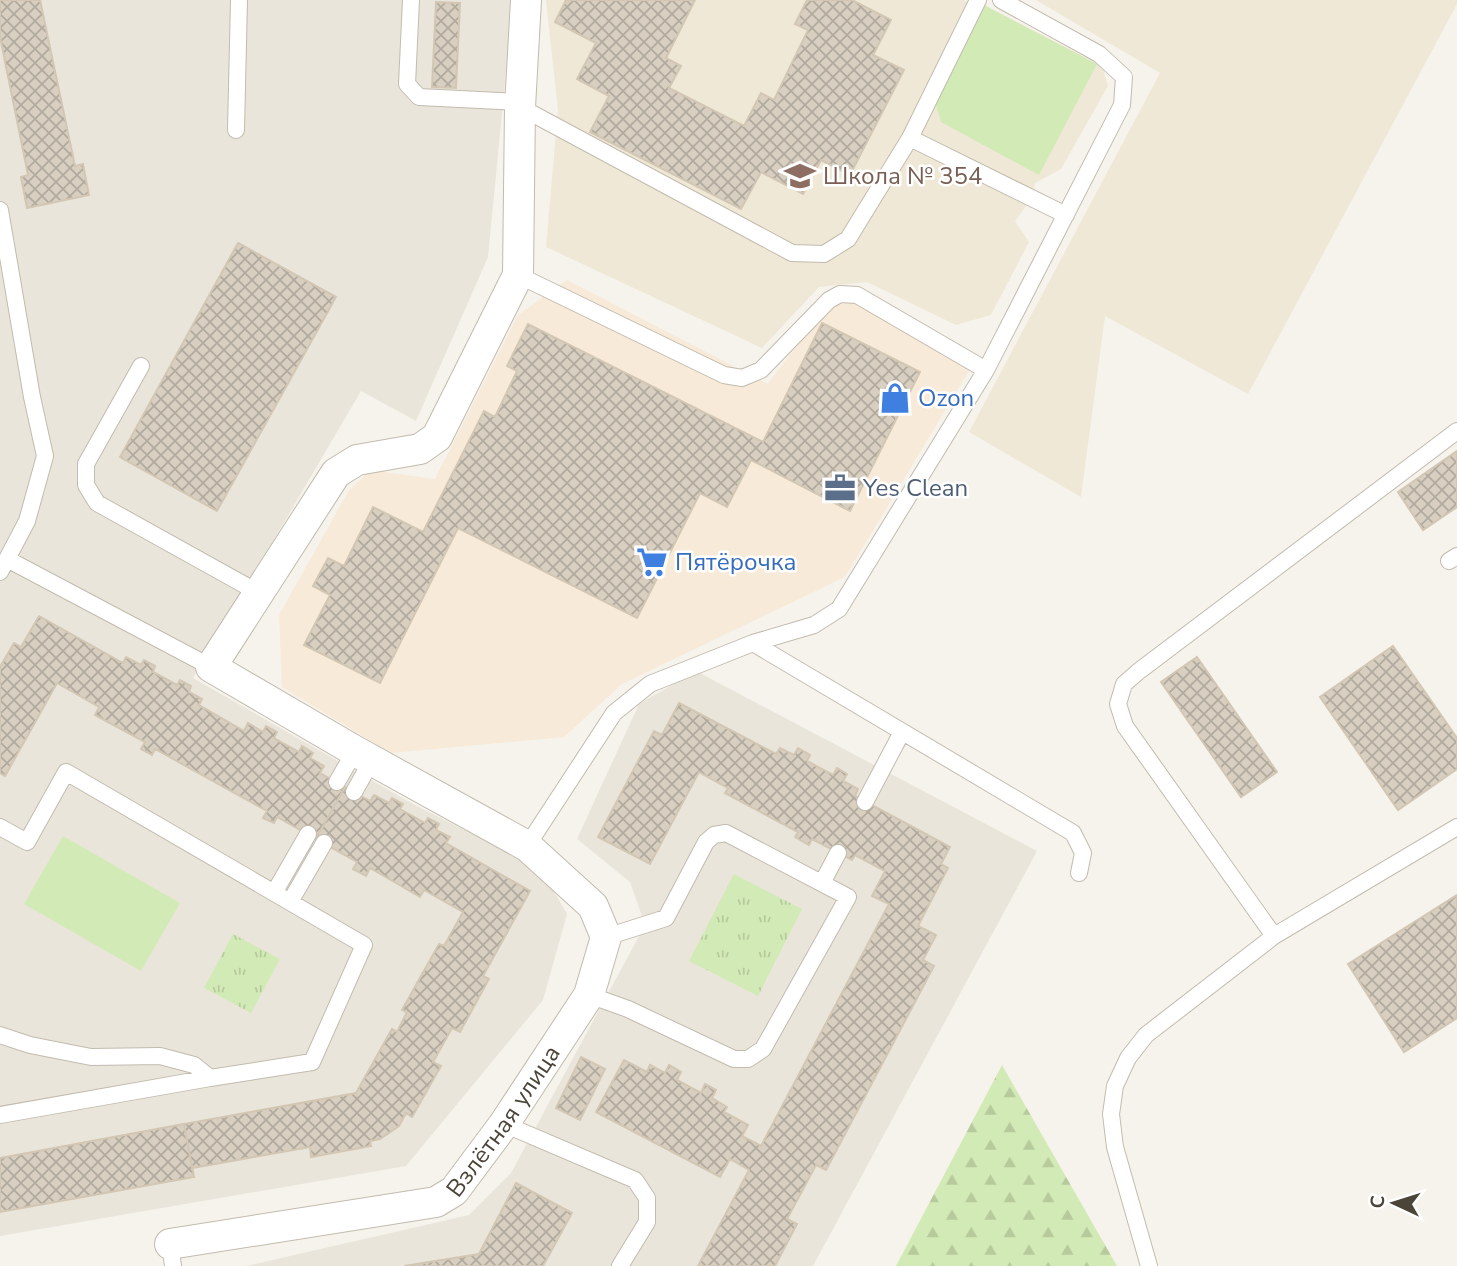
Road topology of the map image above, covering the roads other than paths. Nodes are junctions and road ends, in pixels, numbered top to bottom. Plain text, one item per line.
1 (239, 0) edge
2 (411, 0) edge
3 (526, 0) edge
4 (978, 0) edge
5 (1002, 0) edge
6 (520, 104) junction
7 (236, 130) dead end
8 (910, 138) junction
9 (0, 210) edge
10 (1066, 215) junction
11 (517, 275) junction
12 (141, 366) dead end
13 (986, 370) junction
14 (1457, 431) edge
15 (4, 566) edge
16 (259, 593) junction
17 (752, 643) junction
18 (211, 667) junction
19 (902, 732) junction
20 (364, 756) junction
21 (337, 782) dead end
22 (354, 792) dead end
23 (865, 802) dead end
24 (0, 827) edge
25 (1457, 827) edge
26 (308, 834) dead end
27 (324, 843) dead end
28 (527, 846) junction
29 (838, 853) dead end
30 (1079, 873) dead end
31 (822, 883) junction
32 (274, 893) junction
33 (290, 902) junction
34 (1274, 936) junction
35 (606, 937) junction
36 (589, 995) junction
37 (0, 1035) edge
38 (210, 1079) junction
39 (0, 1115) edge
40 (504, 1124) junction
41 (172, 1255) edge
42 (620, 1266) edge
43 (1149, 1266) edge

1 - 7 lane
2 - 6 lane
3 - 6 street
4 - 8 lane
5 - 10 lane
6 - 8 lane
6 - 11 street
8 - 10 lane
9 - 15 lane
10 - 13 lane
11 - 13 lane
11 - 16 street
12 - 16 lane
13 - 17 lane
14 - 34 lane
15 - 18 lane
16 - 18 street
17 - 19 lane
17 - 28 lane
18 - 20 street
19 - 23 lane
19 - 30 lane
20 - 21 lane
20 - 22 lane
20 - 28 street
24 - 32 lane
25 - 34 lane
26 - 32 lane
27 - 33 lane
28 - 35 street
29 - 31 lane
31 - 35 lane
31 - 36 lane
32 - 33 lane
33 - 38 lane
34 - 43 lane
35 - 36 street, Взлётная улица
36 - 40 street, Взлётная улица
37 - 38 lane
38 - 39 lane
40 - 41 street, Взлётная улица
40 - 42 lane

